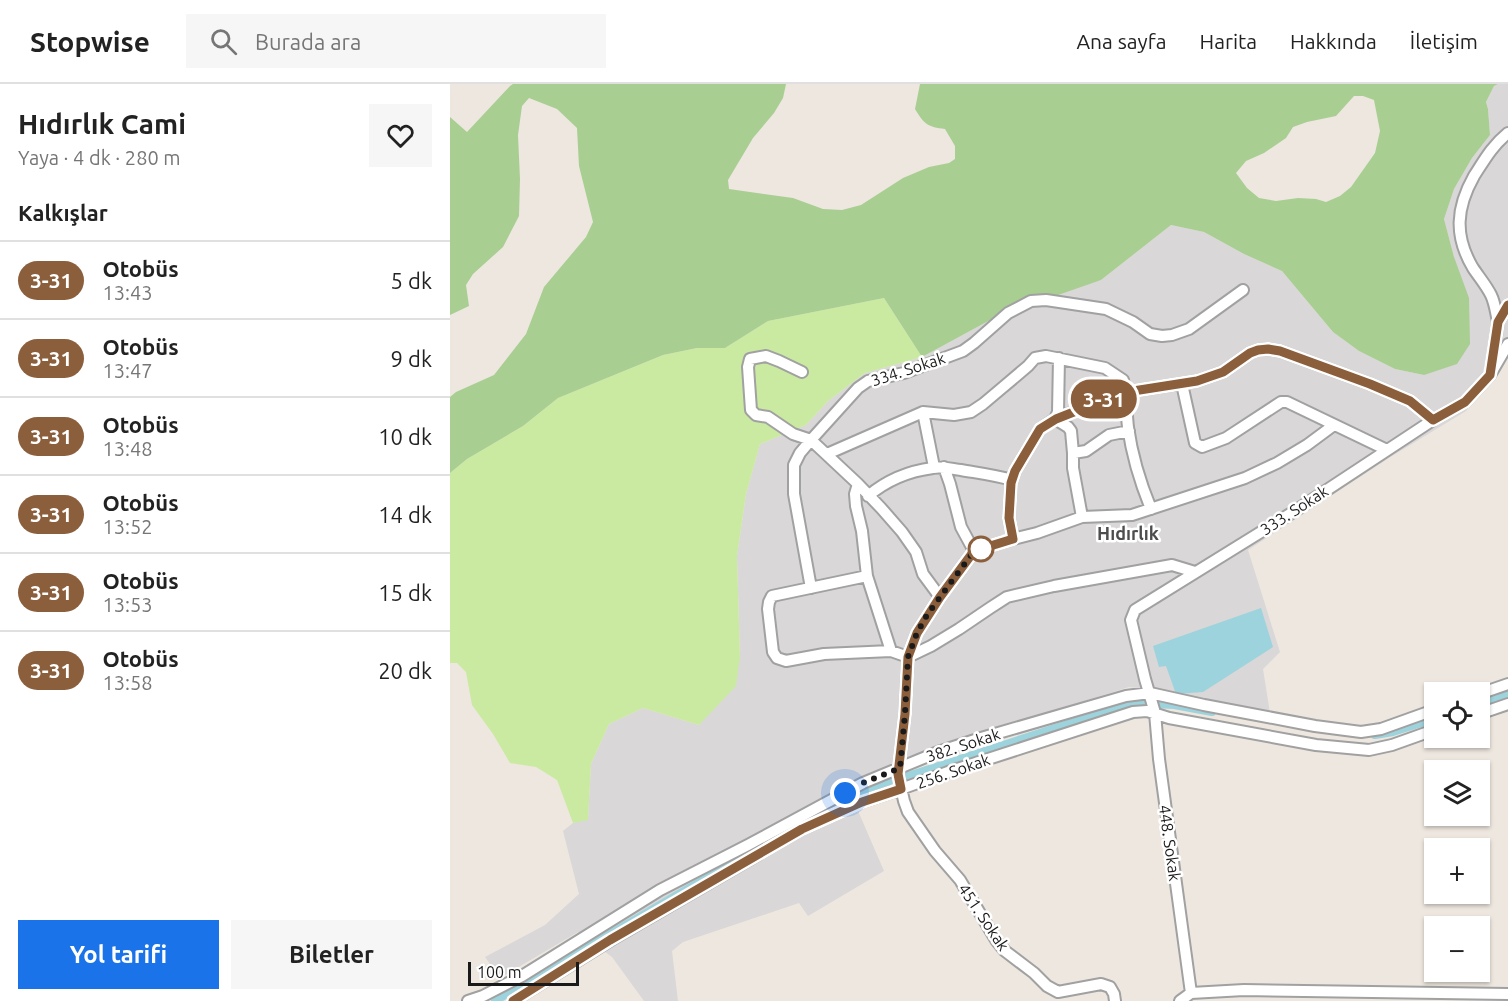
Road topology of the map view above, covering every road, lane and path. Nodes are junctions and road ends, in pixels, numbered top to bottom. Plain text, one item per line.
1 (1508, 133) edge
2 (1243, 290) dead end
3 (1508, 305) edge
4 (1498, 322) junction
5 (1508, 344) edge
6 (1059, 358) junction
7 (802, 372) dead end
8 (1490, 375) junction
9 (1182, 384) junction
10 (1126, 392) junction
11 (923, 412) junction
12 (1056, 419) junction
13 (1433, 420) junction
14 (1334, 425) junction
15 (1129, 431) junction
16 (811, 440) junction
17 (1387, 450) junction
18 (1074, 453) junction
19 (826, 454) junction
20 (939, 467) junction
21 (1012, 480) junction
22 (858, 484) junction
23 (868, 496) junction
24 (1151, 509) junction
25 (1082, 517) junction
26 (1013, 539) junction
27 (974, 551) junction
28 (1195, 572) junction
29 (867, 576) junction
30 (811, 588) junction
31 (940, 597) junction
32 (891, 651) junction
33 (908, 657) junction
34 (1508, 684) edge
35 (1490, 690) edge
36 (1150, 695) junction
37 (1508, 704) edge
38 (1490, 710) edge
39 (1155, 712) junction
40 (1424, 714) edge
41 (1424, 734) edge
42 (900, 779) junction
43 (1191, 993) junction
44 (1508, 994) edge
45 (1231, 996) edge
46 (468, 1001) edge
47 (513, 1001) edge
48 (1115, 1001) edge
49 (1180, 1001) edge

1 - 4 street
2 - 16 street, 334. Sokak
3 - 4 street
4 - 8 street
5 - 8 street, 333. Sokak
6 - 10 street
6 - 11 street
6 - 12 street
7 - 16 street
8 - 13 street, 333. Sokak
9 - 10 street
9 - 13 street
9 - 14 street
10 - 12 street
10 - 15 street
11 - 19 street
11 - 20 street
12 - 18 street
12 - 21 street
13 - 17 street, 333. Sokak
14 - 17 street
14 - 24 street
15 - 18 street
15 - 24 street
16 - 19 street
16 - 30 street, 334. Sokak
17 - 28 street, 333. Sokak
18 - 25 street
19 - 22 street
20 - 21 street
20 - 23 street
20 - 27 street
21 - 26 street
22 - 23 street
22 - 29 street
23 - 31 street
24 - 25 street
25 - 26 street
26 - 27 street
27 - 31 street
28 - 33 street
28 - 36 street, 333. Sokak
29 - 30 street
29 - 32 street
30 - 32 street
31 - 33 street
32 - 33 street
33 - 42 street
34 - 35 street
36 - 39 street, 448. Sokak
36 - 40 street, 382. Sokak
36 - 42 street, 382. Sokak
37 - 38 street
39 - 41 street, 256. Sokak
39 - 42 street, 256. Sokak
39 - 43 street, 448. Sokak
42 - 46 street, 382. Sokak
42 - 47 street, 256. Sokak
42 - 48 street, 451. Sokak
43 - 45 street
43 - 49 street
44 - 45 street

